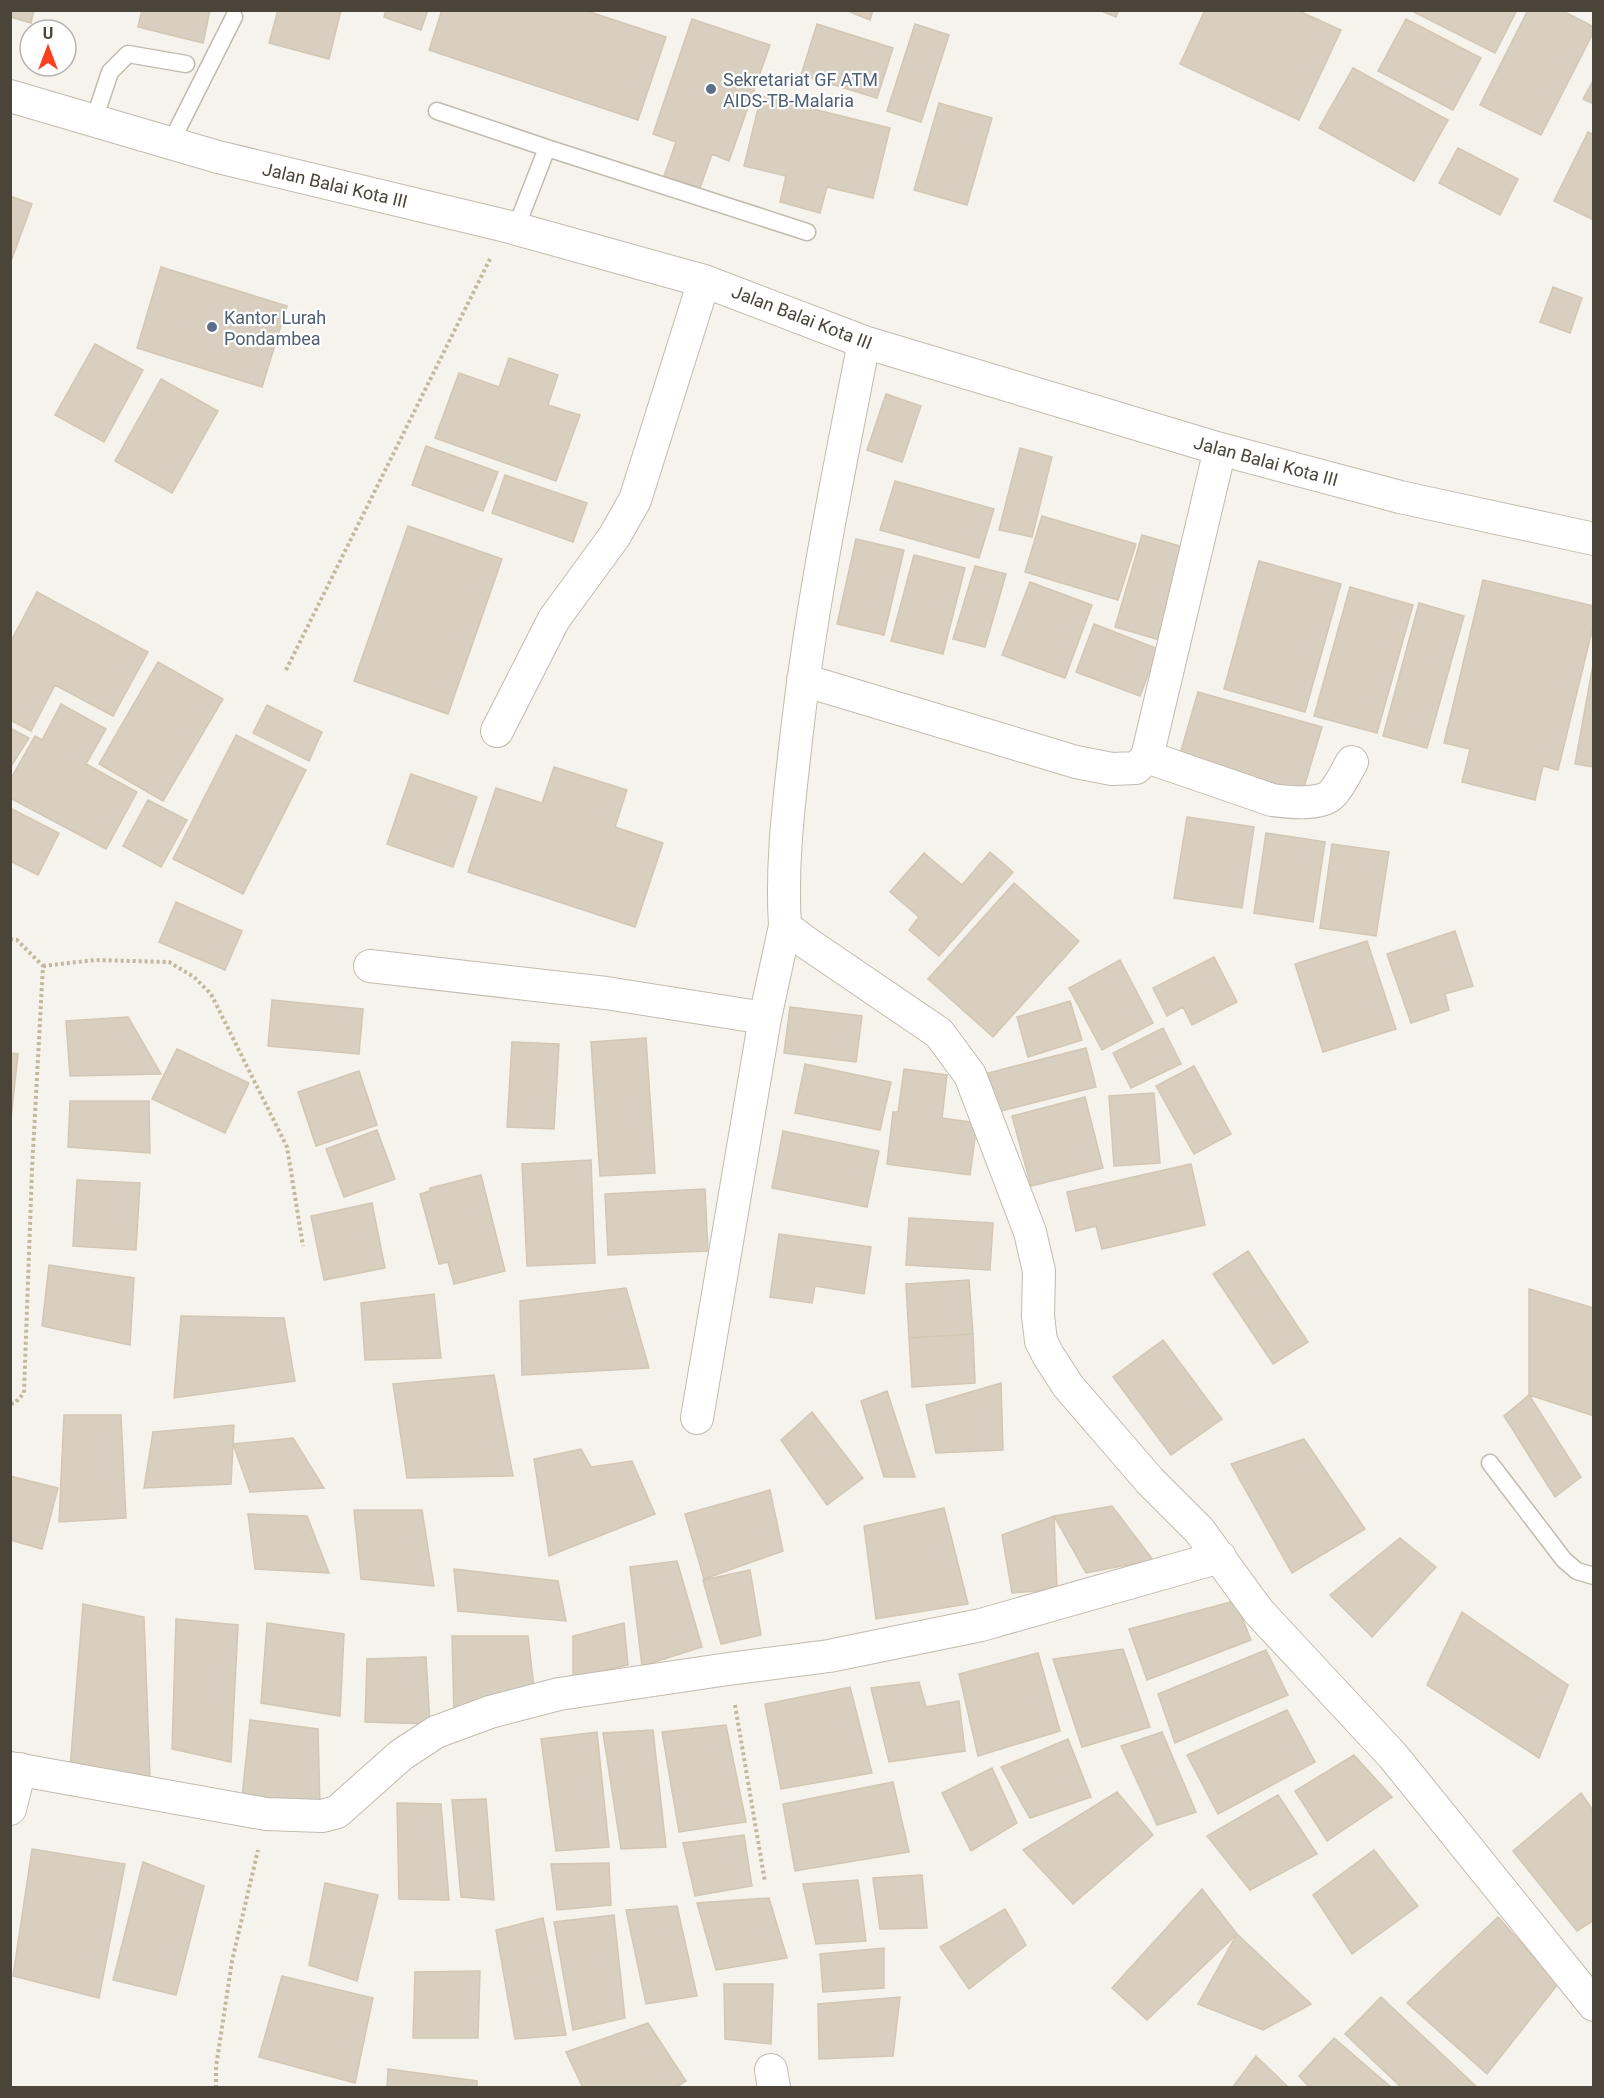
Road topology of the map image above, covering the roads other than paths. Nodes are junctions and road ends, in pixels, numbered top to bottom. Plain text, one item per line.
1 (234, 17) dead end
2 (186, 64) dead end
3 (10, 96) edge
4 (436, 111) dead end
5 (94, 120) junction
6 (170, 144) junction
7 (547, 148) junction
8 (511, 227) junction
9 (807, 232) dead end
10 (704, 280) junction
11 (864, 342) junction
12 (1220, 449) junction
13 (1593, 539) edge
14 (802, 680) junction
15 (497, 731) dead end
16 (1147, 757) junction
17 (1352, 762) dead end
18 (785, 926) junction
19 (370, 966) dead end
20 (765, 1018) junction
21 (697, 1418) dead end
22 (1490, 1463) dead end
23 (1220, 1557) junction
24 (1593, 1576) edge
25 (15, 1768) edge
26 (10, 1809) edge
27 (1593, 2005) edge

1 - 6 lane
2 - 5 lane
3 - 5 street, Jalan Balai Kota III
4 - 7 lane
5 - 6 street, Jalan Balai Kota III
6 - 8 street, Jalan Balai Kota III
7 - 8 lane
7 - 9 lane
8 - 10 street, Jalan Balai Kota III
10 - 11 street, Jalan Balai Kota III
10 - 15 street
11 - 12 street, Jalan Balai Kota III
11 - 14 street
12 - 13 street, Jalan Balai Kota III
12 - 16 street
14 - 16 street
14 - 18 street
16 - 17 street
18 - 20 street
18 - 23 street
19 - 20 street
20 - 21 street
22 - 24 lane
23 - 25 street
23 - 27 street
25 - 26 street

